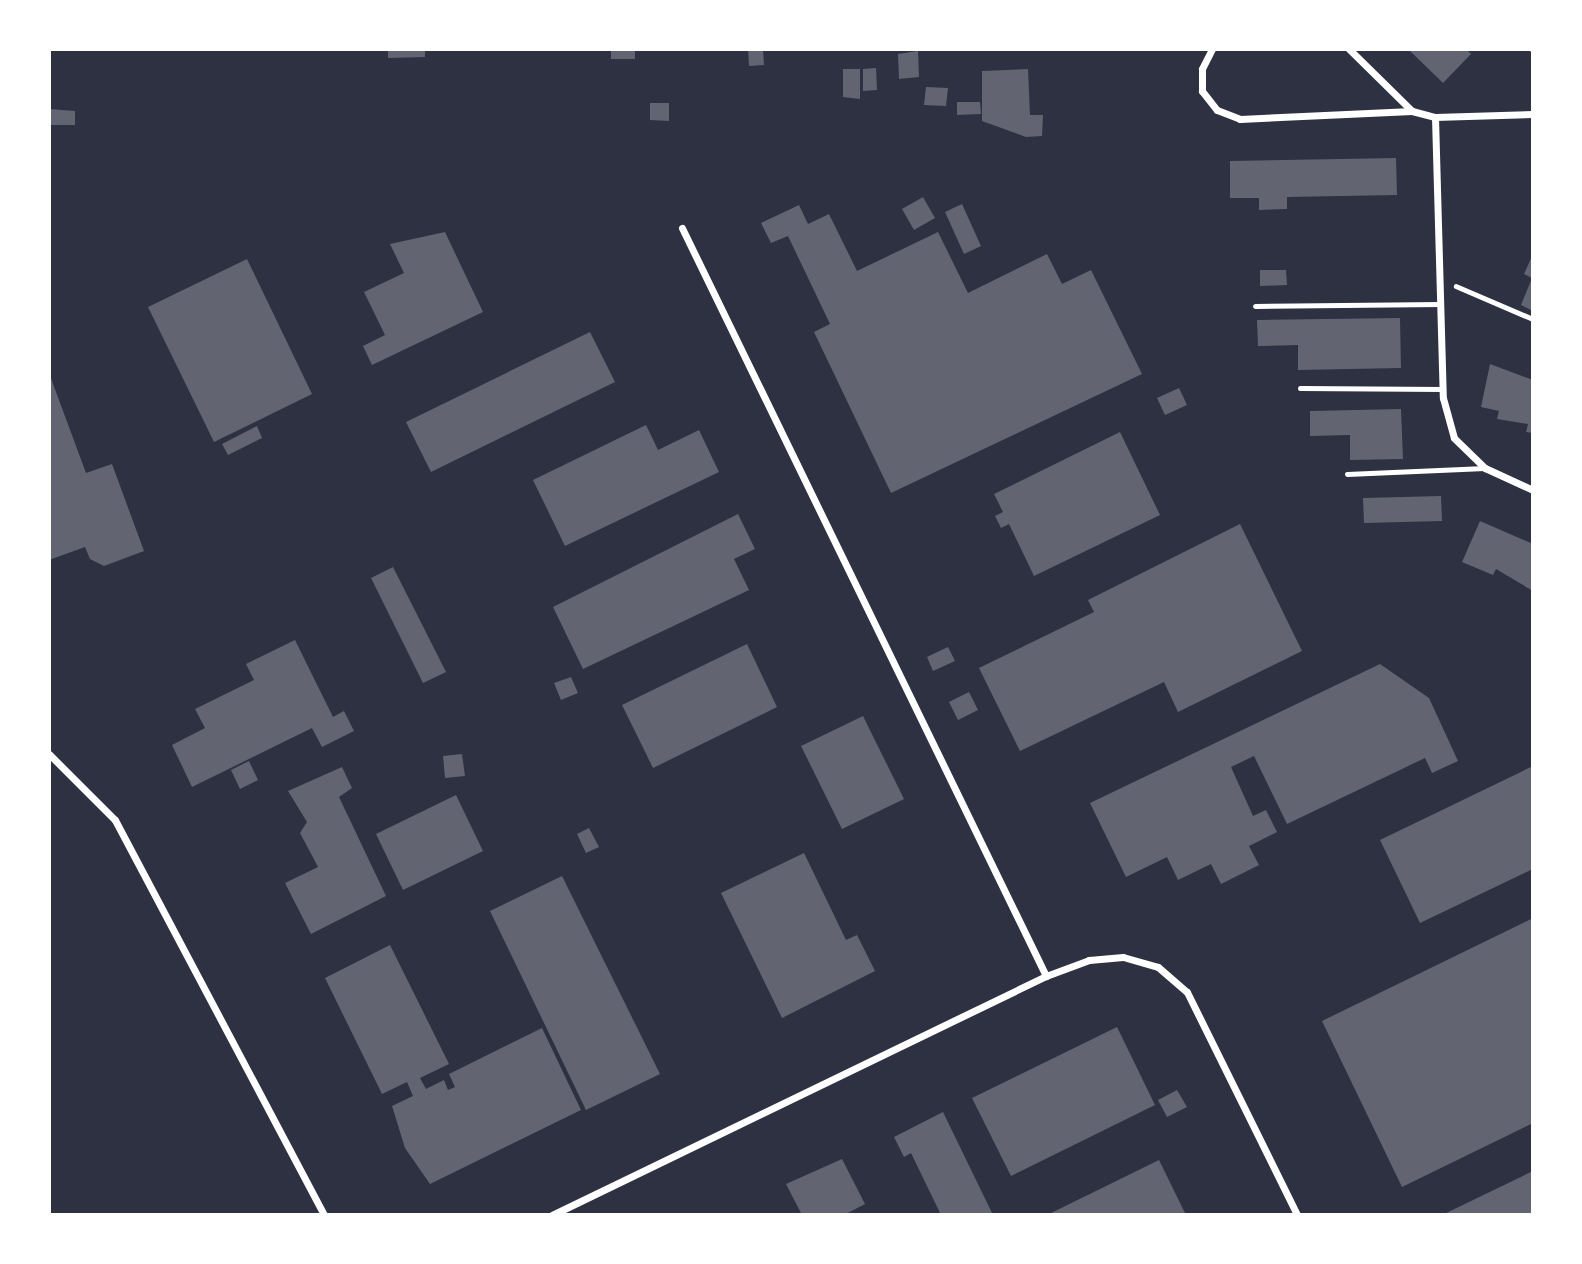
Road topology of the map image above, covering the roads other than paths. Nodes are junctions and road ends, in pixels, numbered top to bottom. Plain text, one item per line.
1 (1212, 49) edge
2 (1349, 49) edge
3 (1412, 111) junction
4 (1533, 114) edge
5 (1435, 117) junction
6 (682, 228) dead end
7 (1440, 304) junction
8 (1255, 306) dead end
9 (1300, 388) dead end
10 (1443, 389) junction
11 (1485, 468) junction
12 (1347, 474) dead end
13 (1533, 490) edge
14 (49, 754) edge
15 (1046, 976) junction
16 (324, 1215) edge
17 (552, 1215) edge
18 (1297, 1215) edge

1 - 3 street
2 - 3 street
3 - 5 street
4 - 5 street
5 - 7 street
6 - 15 street
7 - 8 lane
7 - 10 street
9 - 10 lane
10 - 11 street
11 - 12 lane
11 - 13 street
14 - 16 street
15 - 17 street
15 - 18 street

